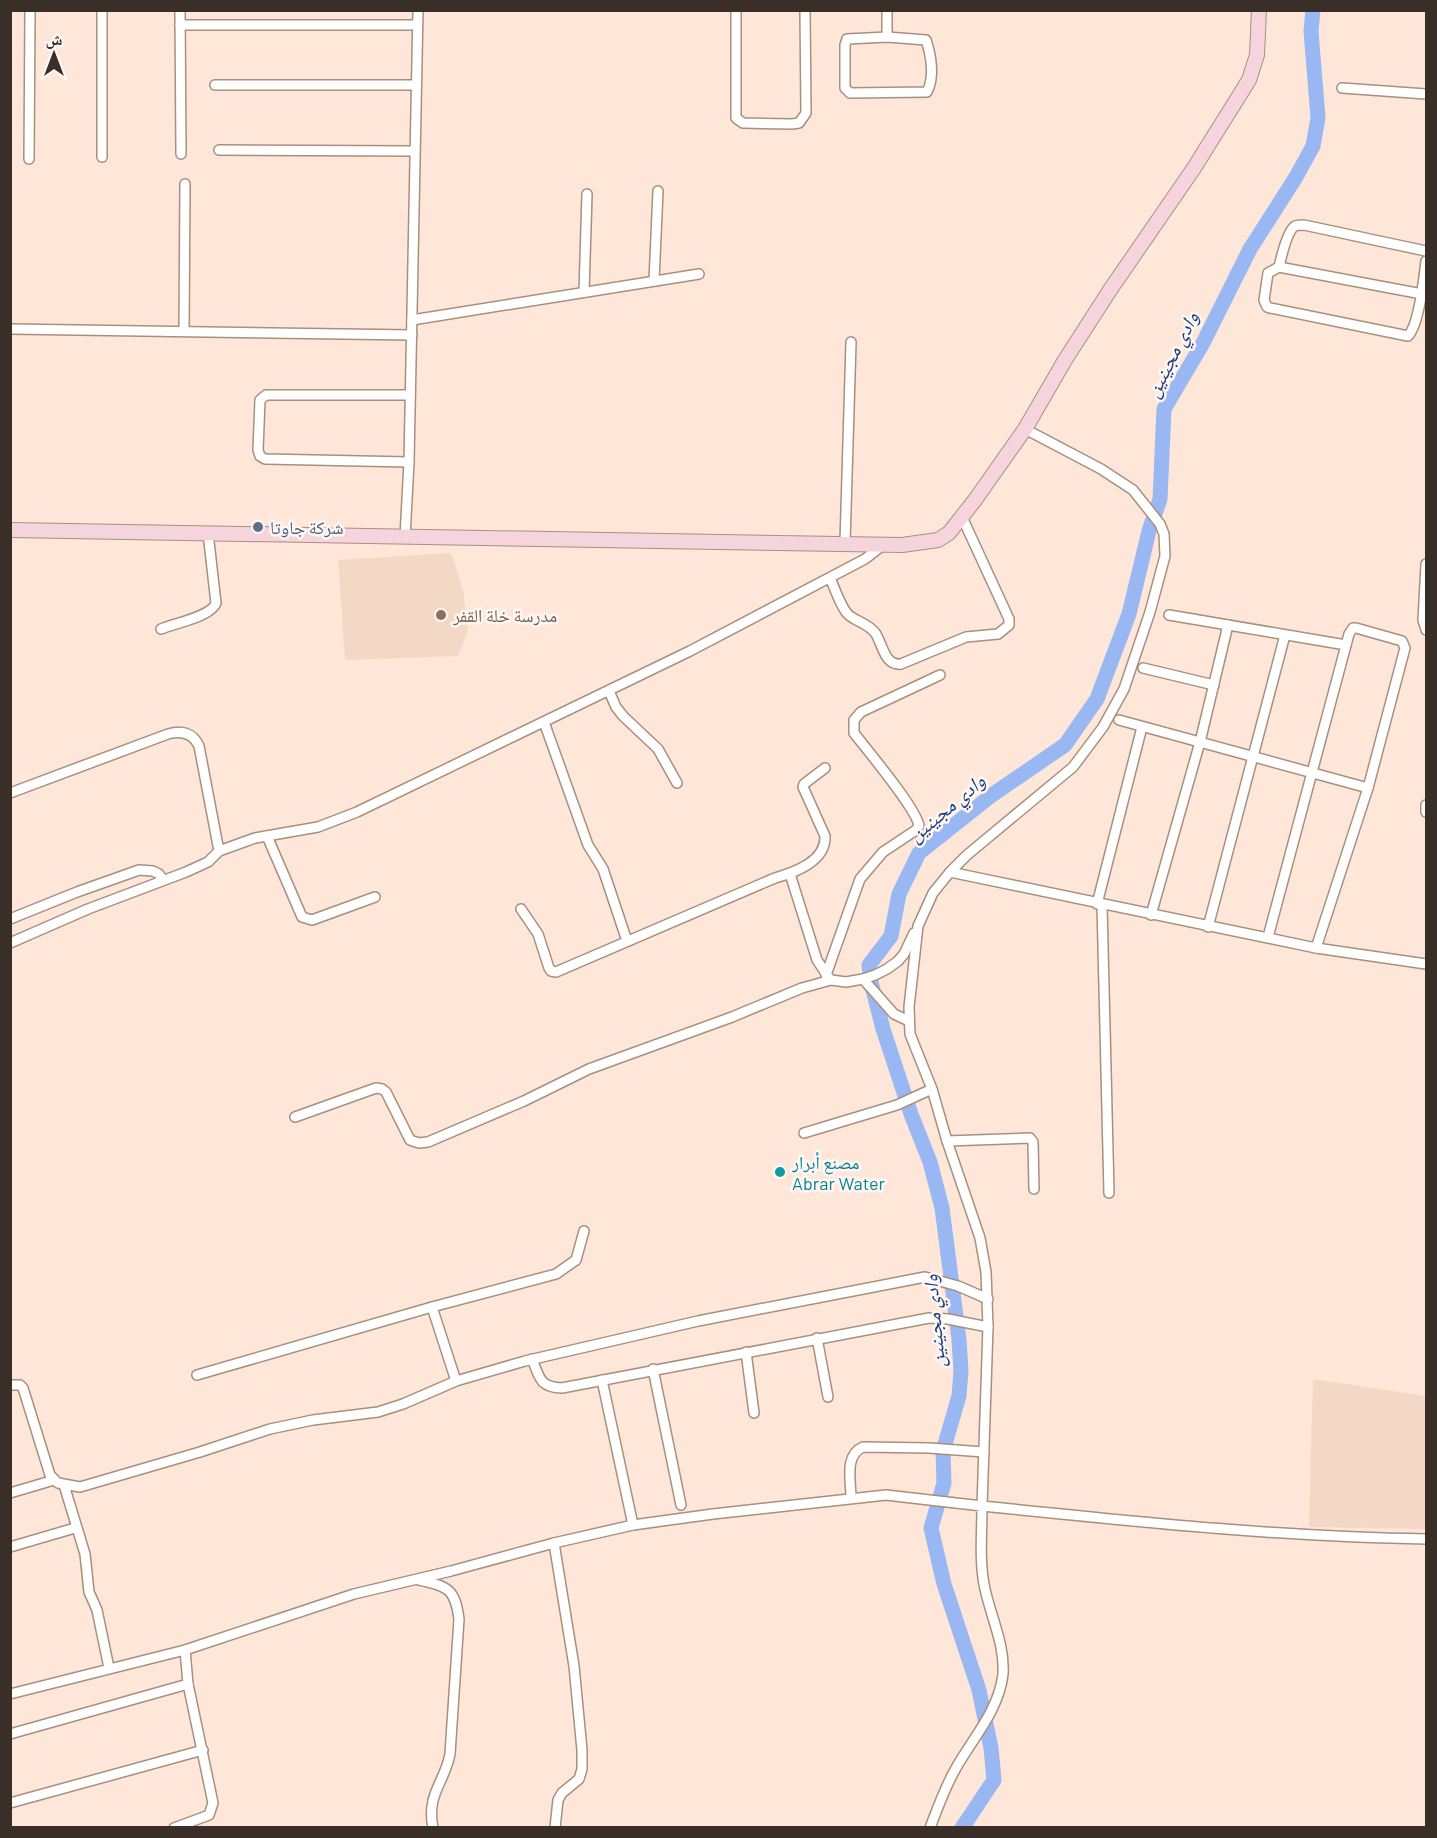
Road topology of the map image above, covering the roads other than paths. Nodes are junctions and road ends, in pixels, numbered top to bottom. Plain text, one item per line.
1 (30, 10) edge
2 (102, 10) edge
3 (180, 10) edge
4 (418, 10) edge
5 (736, 10) edge
6 (805, 10) edge
7 (887, 10) edge
8 (1259, 10) edge
9 (180, 25) junction
10 (417, 25) junction
11 (887, 37) junction
12 (215, 85) dead end
13 (416, 85) junction
14 (1342, 88) dead end
15 (1426, 94) edge
16 (219, 150) dead end
17 (414, 151) junction
18 (181, 154) dead end
19 (102, 157) dead end
20 (29, 159) dead end
21 (185, 184) dead end
22 (658, 191) dead end
23 (587, 194) dead end
24 (1426, 251) edge
25 (1426, 261) edge
26 (1279, 267) junction
27 (699, 274) dead end
28 (654, 281) junction
29 (584, 292) junction
30 (1424, 295) edge
31 (412, 320) junction
32 (10, 329) edge
33 (184, 331) junction
34 (412, 335) junction
35 (851, 342) dead end
36 (410, 395) junction
37 (1025, 429) junction
38 (409, 462) junction
39 (962, 517) junction
40 (10, 530) edge
41 (208, 533) junction
42 (405, 537) junction
43 (845, 543) junction
44 (884, 544) junction
45 (1426, 564) edge
46 (830, 578) junction
47 (1169, 615) dead end
48 (1228, 625) junction
49 (162, 629) dead end
50 (1426, 630) edge
51 (1285, 635) junction
52 (1346, 645) junction
53 (1143, 668) dead end
54 (940, 675) dead end
55 (1214, 685) junction
56 (609, 690) junction
57 (1119, 720) dead end
58 (544, 722) junction
59 (1142, 726) junction
60 (1200, 742) junction
61 (1254, 757) junction
62 (825, 768) dead end
63 (1311, 772) junction
64 (676, 783) dead end
65 (1368, 788) junction
66 (10, 793) edge
67 (1426, 805) edge
68 (1426, 812) edge
69 (267, 836) junction
70 (219, 851) junction
71 (950, 872) junction
72 (789, 874) junction
73 (163, 880) junction
74 (375, 897) dead end
75 (1100, 904) junction
76 (521, 909) dead end
77 (1151, 915) junction
78 (10, 919) edge
79 (918, 926) junction
80 (1208, 927) junction
81 (1268, 937) junction
82 (627, 941) junction
83 (10, 943) edge
84 (1316, 948) junction
85 (1426, 964) edge
86 (829, 978) junction
87 (863, 979) junction
88 (909, 1021) junction
89 (932, 1089) junction
90 (295, 1117) dead end
91 (804, 1133) dead end
92 (947, 1141) junction
93 (1034, 1189) dead end
94 (1109, 1193) dead end
95 (584, 1231) dead end
96 (988, 1299) junction
97 (432, 1307) junction
98 (988, 1327) junction
99 (817, 1338) junction
100 (746, 1352) junction
101 (532, 1359) junction
102 (653, 1369) junction
103 (197, 1375) dead end
104 (602, 1380) junction
105 (456, 1381) junction
106 (10, 1385) edge
107 (828, 1397) dead end
108 (754, 1413) dead end
109 (984, 1452) junction
110 (54, 1480) junction
111 (64, 1485) junction
112 (10, 1492) edge
113 (851, 1498) junction
114 (681, 1504) dead end
115 (982, 1506) junction
116 (633, 1526) junction
117 (75, 1528) junction
118 (1426, 1539) edge
119 (554, 1543) junction
120 (10, 1546) edge
121 (414, 1579) junction
122 (185, 1650) junction
123 (109, 1668) junction
124 (188, 1684) junction
125 (10, 1694) edge
126 (10, 1734) edge
127 (203, 1750) junction
128 (10, 1803) edge
129 (174, 1827) edge
130 (433, 1827) edge
131 (555, 1827) edge
132 (930, 1827) edge

1 - 20 street
2 - 19 street
3 - 9 street
4 - 10 street
5 - 6 street
7 - 11 street
8 - 37 street
9 - 10 street
9 - 18 street
10 - 13 street
11 - 11 street
12 - 13 street
13 - 17 street
14 - 15 street
16 - 17 street
17 - 31 street
21 - 33 street
22 - 28 street
23 - 29 street
24 - 26 street
25 - 30 street
26 - 30 street
26 - 30 street
27 - 28 street
28 - 29 street
29 - 31 street
31 - 34 street
32 - 33 street
33 - 34 street
34 - 36 street
35 - 43 street
36 - 38 street
36 - 38 street
37 - 39 street
37 - 71 street
38 - 42 street
39 - 44 street
39 - 46 street
40 - 41 street
41 - 42 street
41 - 49 street
42 - 43 street
43 - 44 street
44 - 46 street
45 - 50 street
46 - 56 street
47 - 48 street
48 - 51 street
48 - 55 street
51 - 52 street
51 - 61 street
52 - 63 street
52 - 65 street
53 - 55 street
54 - 86 street
55 - 60 street
56 - 58 street
56 - 64 street
57 - 59 street
58 - 69 street
58 - 82 street
59 - 60 street
59 - 75 street
60 - 61 street
60 - 77 street
61 - 63 street
61 - 80 street
62 - 72 street
63 - 65 street
63 - 81 street
65 - 84 street
66 - 70 street
67 - 68 street
69 - 70 street
69 - 74 street
70 - 73 street
71 - 75 street
71 - 79 street
72 - 82 street
72 - 86 street
73 - 78 street
73 - 83 street
75 - 77 street
75 - 94 street
76 - 82 street
77 - 80 street
79 - 87 street
79 - 88 street
80 - 81 street
81 - 84 street
84 - 85 street
86 - 87 street
86 - 90 street
87 - 88 street
88 - 89 street
89 - 91 street
89 - 92 street
92 - 93 street
92 - 96 street
95 - 97 street
96 - 98 street
96 - 101 street
97 - 103 street
97 - 105 street
98 - 99 street
98 - 109 street
99 - 100 street
99 - 107 street
100 - 102 street
100 - 108 street
101 - 104 street
101 - 105 street
102 - 104 street
102 - 114 street
104 - 116 street
105 - 111 street
106 - 110 street
109 - 113 street
109 - 115 street
110 - 111 street
110 - 112 street
111 - 117 street
113 - 115 street
113 - 116 street
115 - 118 street
115 - 132 street
116 - 119 street
117 - 120 street
117 - 123 street
119 - 121 street
119 - 131 street
121 - 122 street
121 - 130 street
122 - 123 street
122 - 124 street
123 - 125 street
124 - 126 street
124 - 127 street
127 - 128 street
127 - 129 street

